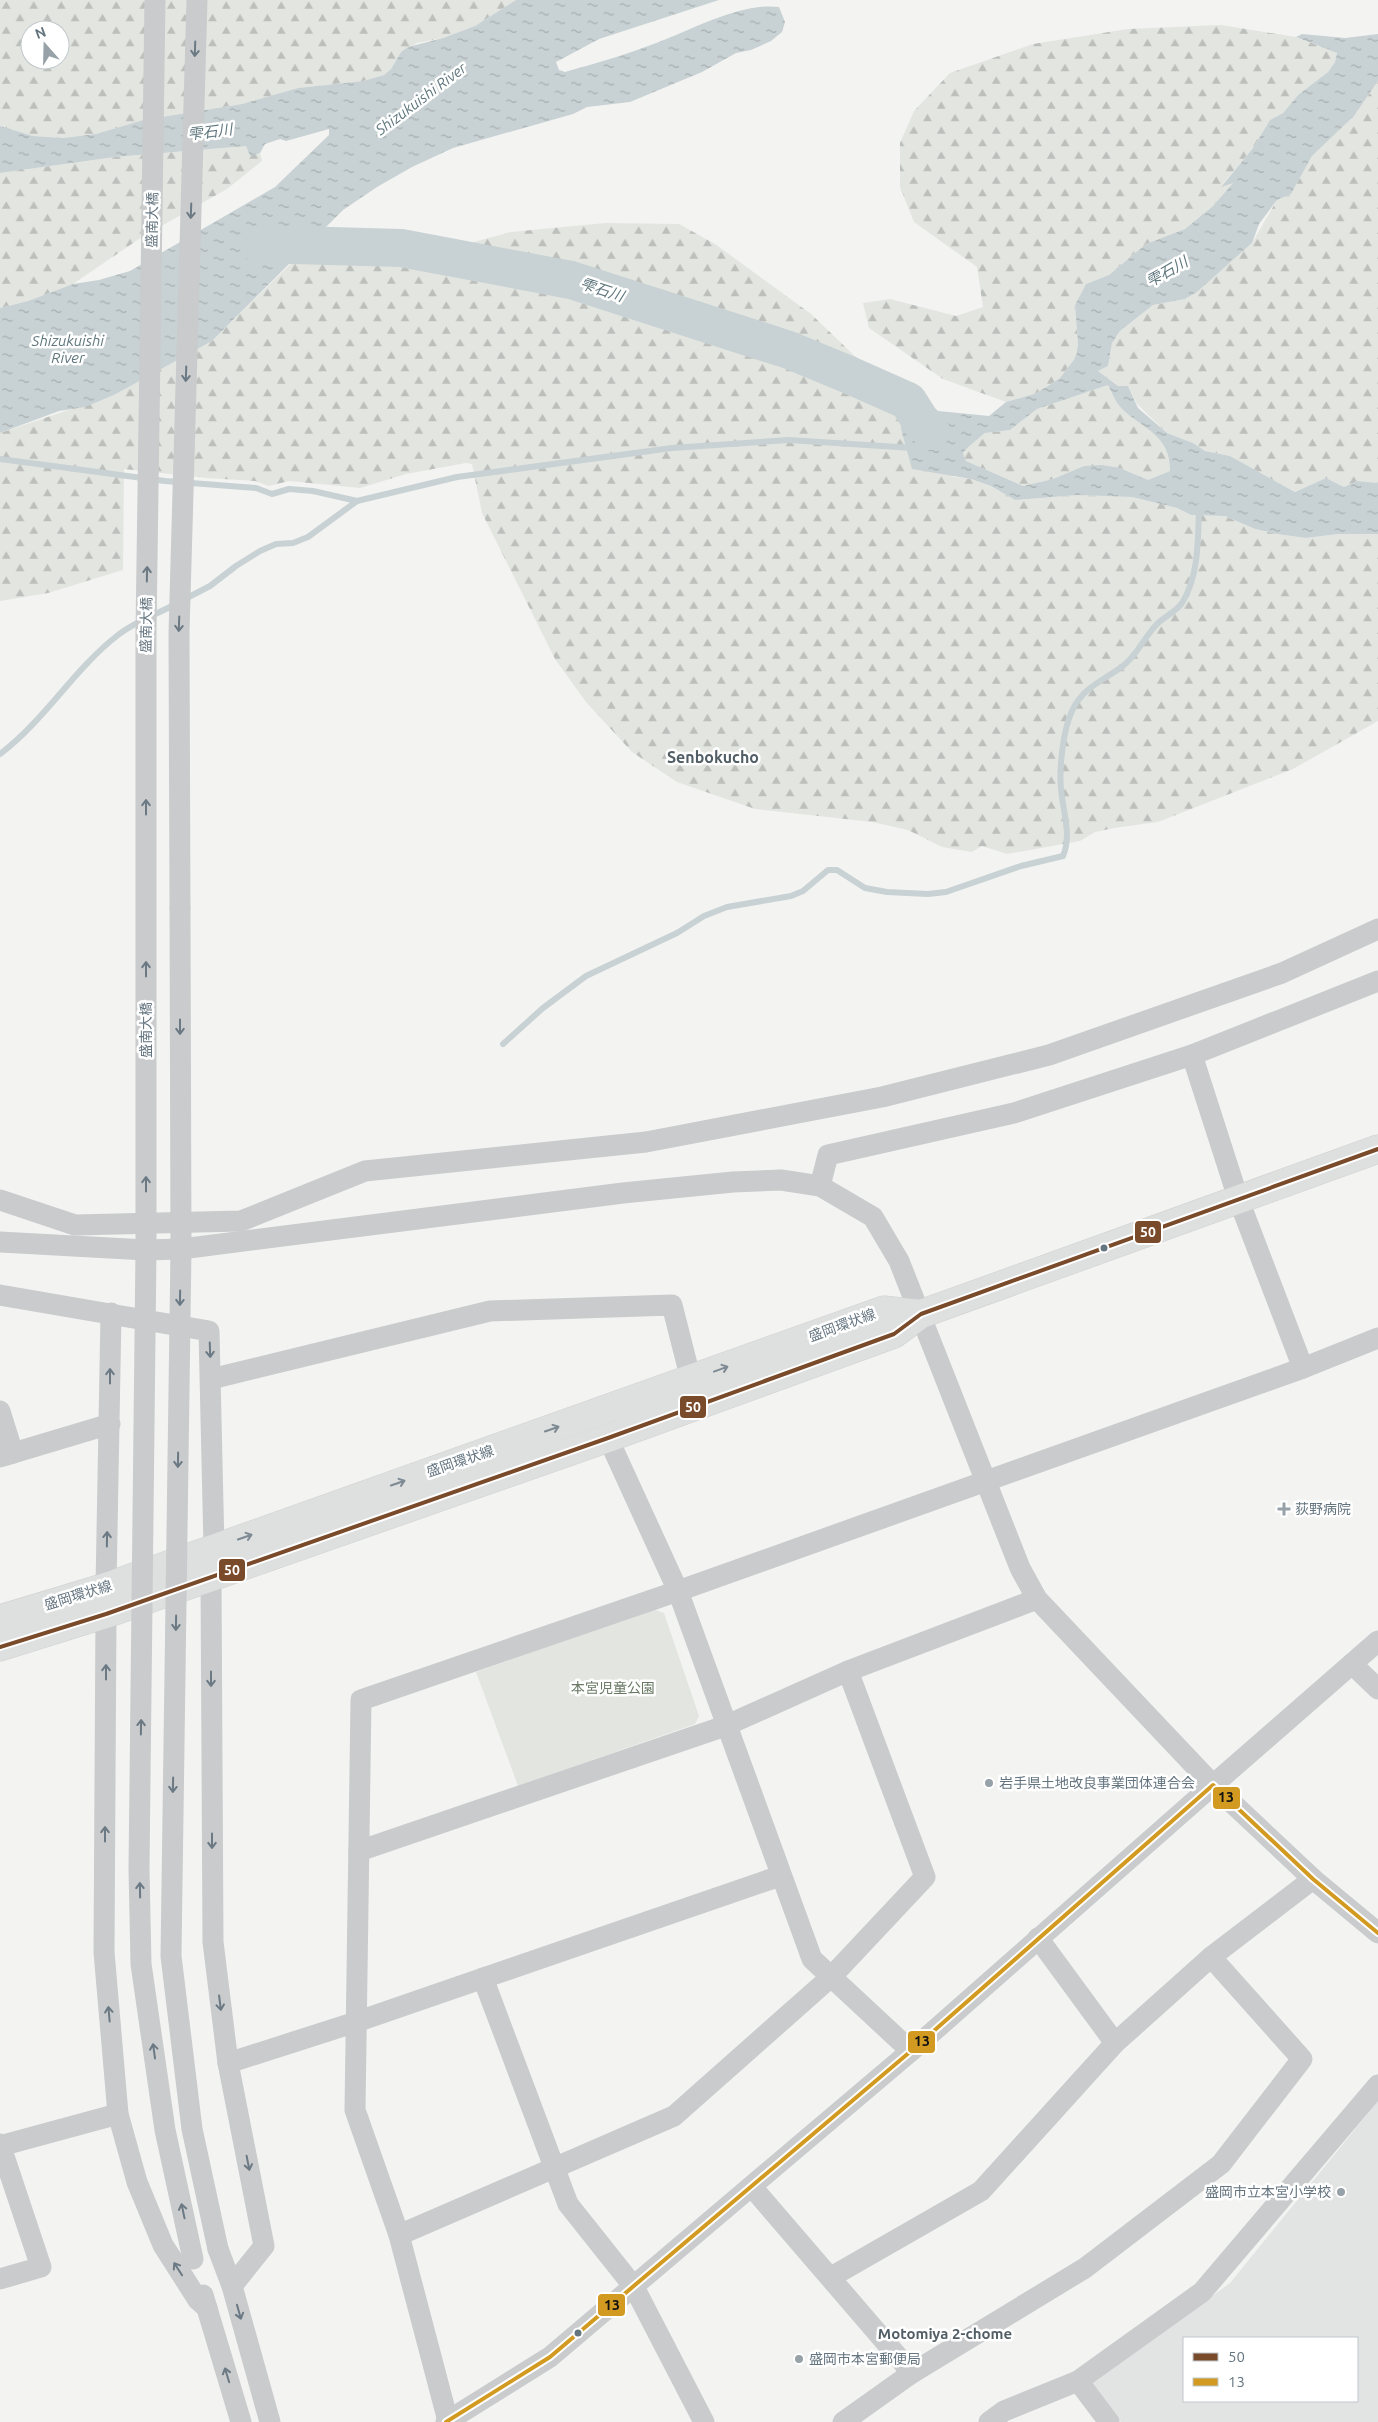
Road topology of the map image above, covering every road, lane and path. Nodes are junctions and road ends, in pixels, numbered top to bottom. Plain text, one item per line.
1 (156, 0) edge
2 (197, 0) edge
3 (1378, 929) edge
4 (1378, 981) edge
5 (1192, 1055) junction
6 (1378, 1149) edge
7 (820, 1186) junction
8 (1238, 1198) junction
9 (0, 1200) edge
10 (0, 1242) edge
11 (181, 1249) junction
12 (146, 1250) junction
13 (0, 1295) edge
14 (111, 1313) junction
15 (921, 1314) junction
16 (1378, 1338) edge
17 (1303, 1368) junction
18 (211, 1379) junction
19 (691, 1380) junction
20 (0, 1411) edge
21 (110, 1424) junction
22 (608, 1438) junction
23 (6, 1455) edge
24 (986, 1481) junction
25 (214, 1548) junction
26 (211, 1577) junction
27 (106, 1587) junction
28 (678, 1591) junction
29 (1037, 1599) junction
30 (106, 1614) junction
31 (0, 1619) edge
32 (1378, 1641) edge
33 (0, 1647) edge
34 (1352, 1664) junction
35 (848, 1671) junction
36 (1378, 1689) edge
37 (725, 1726) junction
38 (1213, 1785) junction
39 (359, 1851) junction
40 (780, 1876) junction
41 (1313, 1879) junction
42 (1378, 1933) edge
43 (1038, 1938) junction
44 (1211, 1957) junction
45 (832, 1976) junction
46 (483, 1978) junction
47 (356, 2022) junction
48 (1115, 2042) junction
49 (912, 2052) junction
50 (228, 2063) junction
51 (1378, 2086) edge
52 (118, 2114) junction
53 (0, 2145) edge
54 (554, 2168) junction
55 (752, 2187) junction
56 (399, 2236) junction
57 (831, 2277) junction
58 (0, 2279) edge
59 (232, 2286) junction
60 (634, 2287) junction
61 (207, 2308) junction
62 (912, 2373) junction
63 (1078, 2381) junction
64 (447, 2421) edge
65 (241, 2422) edge
66 (270, 2422) edge
67 (704, 2422) edge
68 (843, 2422) edge
69 (989, 2422) edge
70 (1109, 2422) edge

12 -> 1 street, 盛南大橋, bridge
2 -> 11 street, bridge
3 - 9 street
4 - 5 street
5 - 7 street
5 - 8 street
6 - 8 main road, 盛岡環状線
7 - 11 street
7 - 15 street
8 - 15 main road, 盛岡環状線
8 - 17 street
10 - 12 street
11 - 12 street
11 -> 59 street, bridge
61 -> 12 street, 盛南大橋, bridge
13 - 14 street
14 -> 18 street
21 -> 14 street
19 -> 15 main road, 盛岡環状線
15 - 22 main road, 盛岡環状線
15 - 24 street
16 - 17 street
17 - 24 street
18 - 19 street
18 - 25 street
25 -> 19 main road, 盛岡環状線
20 - 23 street
21 - 23 street
27 -> 21 street
22 - 26 main road, 盛岡環状線
22 - 28 street
24 - 28 street
24 - 29 street
25 - 27 main road, 盛岡環状線
26 - 30 main road, 盛岡環状線
26 -> 50 street
27 - 31 main road, 盛岡環状線
28 - 37 street
28 - 39 street
29 - 35 street
29 - 38 street
30 - 33 main road, 盛岡環状線
52 -> 30 street
32 - 34 street
34 - 36 street
34 - 38 street
35 - 37 street
35 - 45 street
37 - 39 street
37 - 40 street
38 - 41 street
38 - 43 street
39 - 47 street
40 - 45 street
40 - 46 street
41 - 42 street
41 - 44 street
43 - 48 street
43 - 49 street
44 - 48 street
44 - 62 street
45 - 49 street
45 - 54 street
46 - 47 street
46 - 54 street
47 - 50 street
47 - 56 street
48 - 57 street
49 - 55 street
50 -> 59 street
51 - 63 street
52 - 53 street
61 -> 52 street
53 - 58 street
54 - 56 street
54 - 60 street
55 - 57 street
55 - 60 street
56 - 64 street
57 - 62 street
59 -> 66 street
60 - 64 street
60 - 67 street
65 -> 61 street, 盛南大橋
62 - 68 street
63 - 69 street
63 - 70 street

